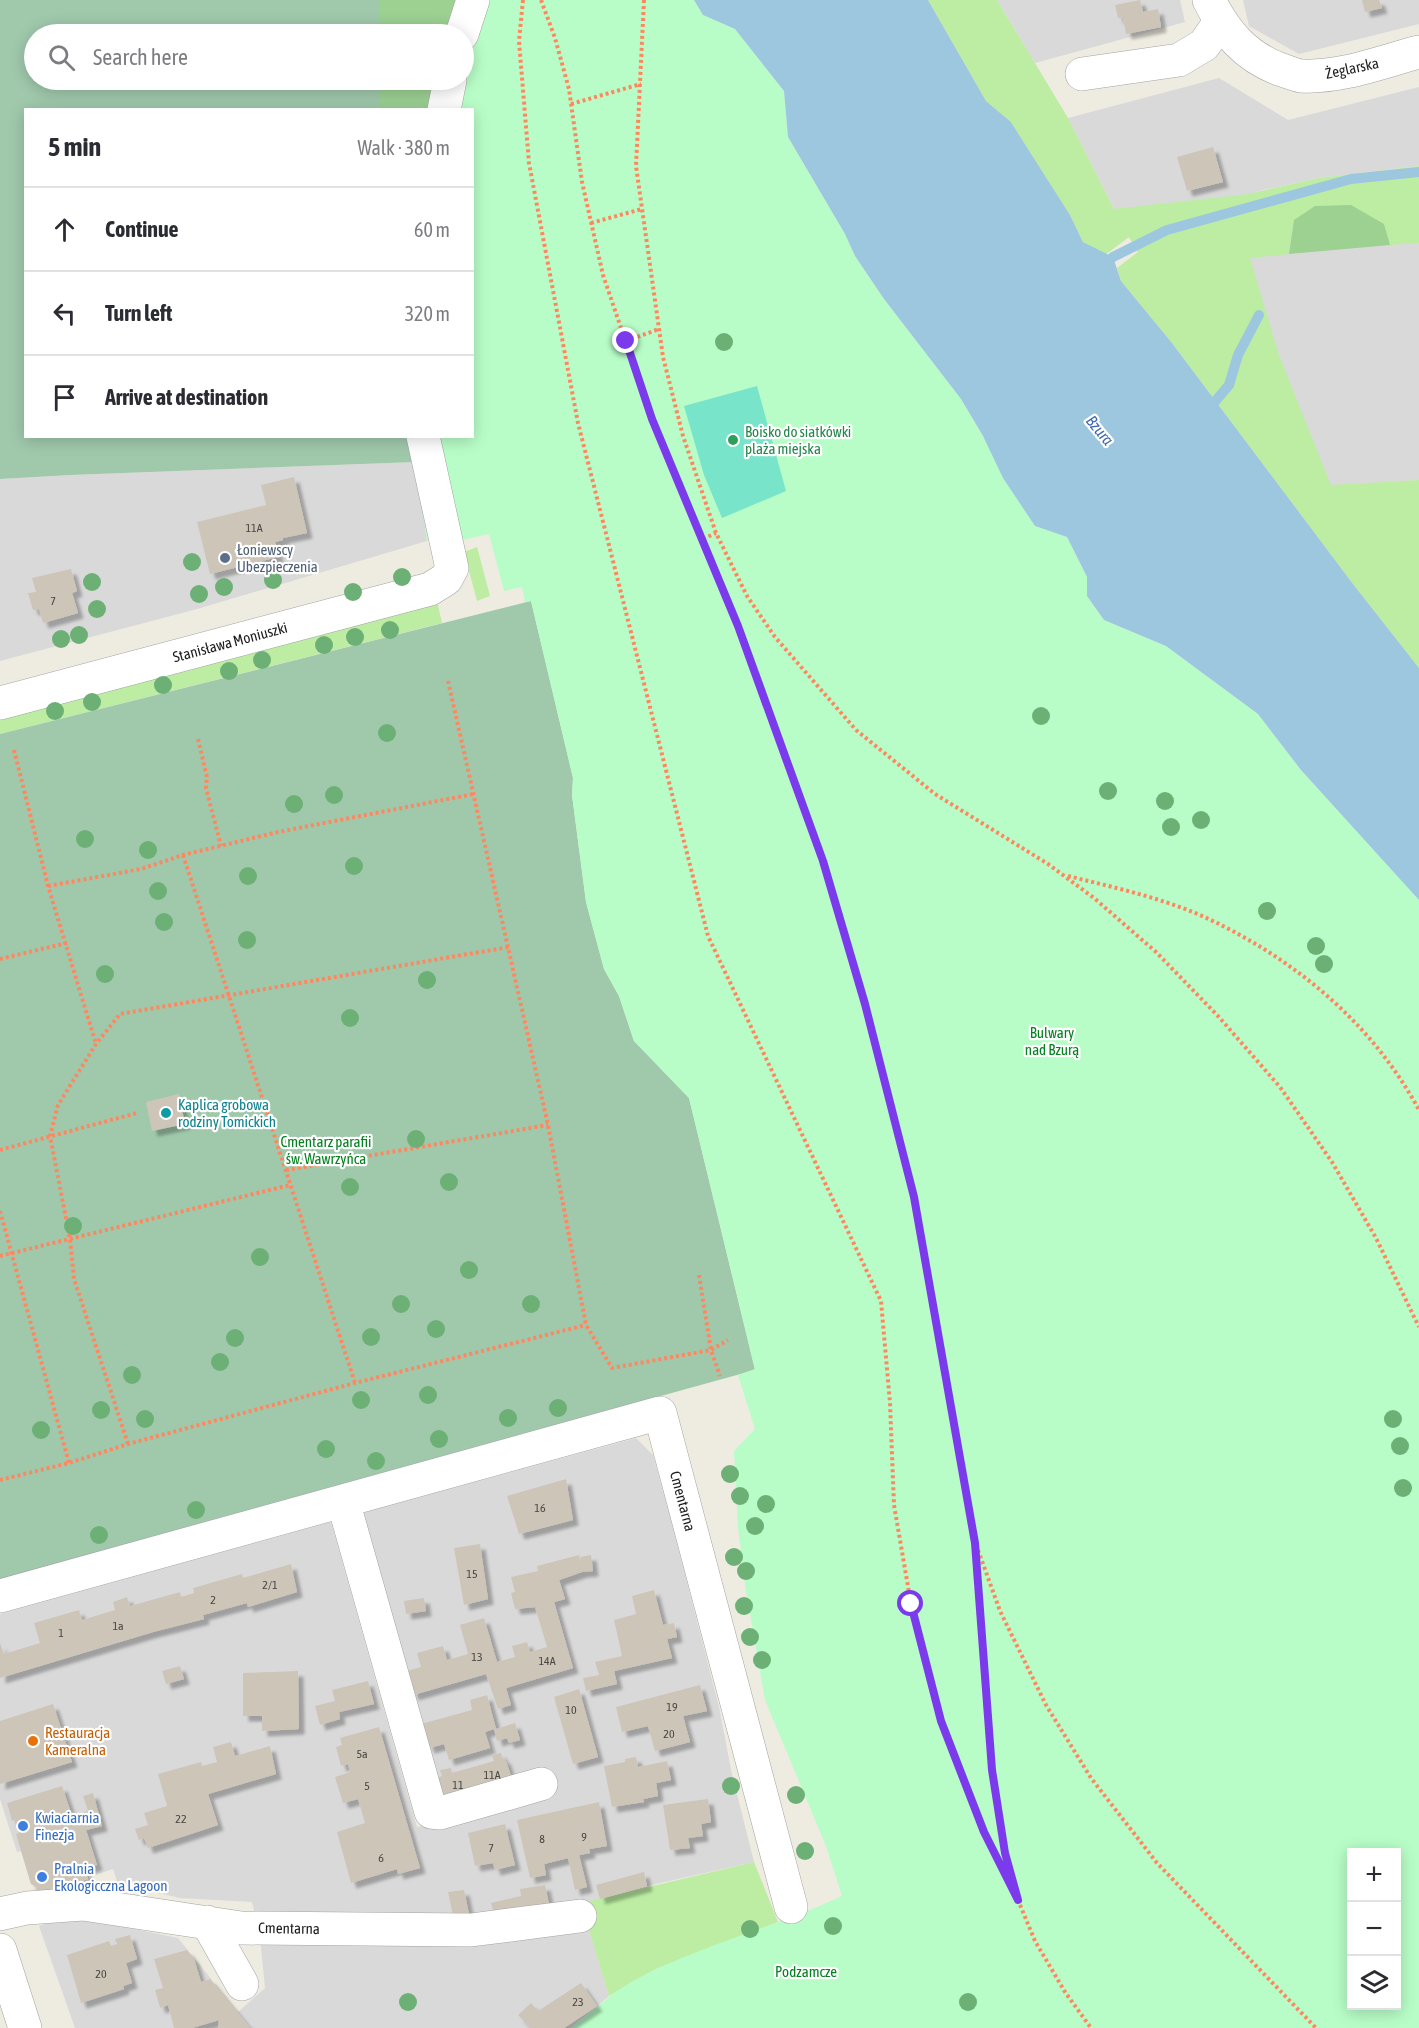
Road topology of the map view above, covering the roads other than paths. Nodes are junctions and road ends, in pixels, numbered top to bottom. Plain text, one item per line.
1 (473, 0) edge
2 (1214, 11) edge
3 (465, 24) edge
4 (1419, 52) edge
5 (1082, 74) dead end
6 (448, 90) edge
7 (444, 108) edge
8 (423, 438) edge
9 (0, 703) edge
10 (344, 1501) junction
11 (0, 1596) edge
12 (542, 1784) dead end
13 (791, 1908) dead end
14 (0, 1914) edge
15 (580, 1916) dead end
16 (207, 1922) junction
17 (0, 1950) edge
18 (242, 1984) dead end
19 (14, 2011) edge

1 - 3 street
2 - 4 street, Żeglarska
2 - 5 street
6 - 7 street
8 - 9 street, Stanisława Moniuszki
10 - 11 street, Cmentarna
10 - 12 street
10 - 13 street, Cmentarna
14 - 16 street, Cmentarna
15 - 16 street, Cmentarna
16 - 18 street
17 - 19 street

